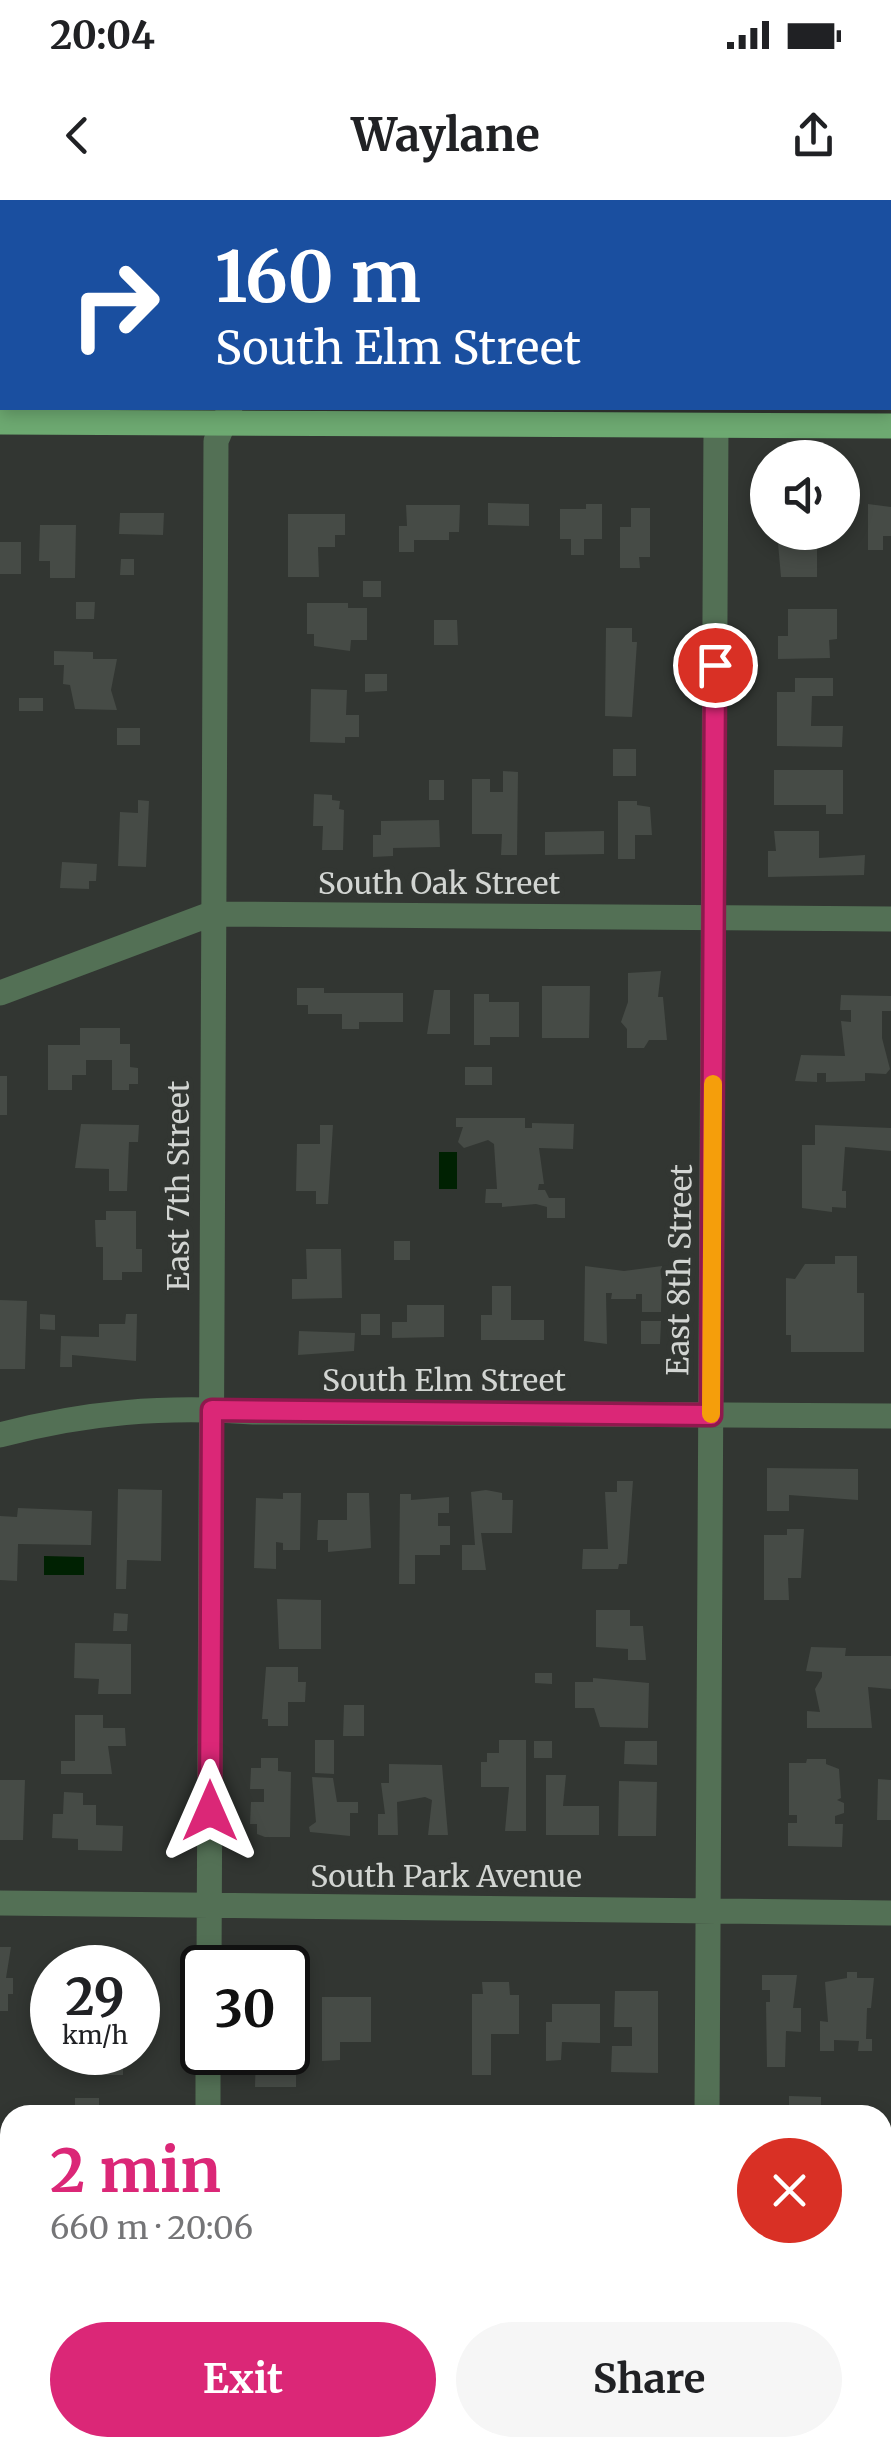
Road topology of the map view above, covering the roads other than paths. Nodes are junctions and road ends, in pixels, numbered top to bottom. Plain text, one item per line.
1 (227, 416) edge
2 (882, 420) edge
3 (0, 422) edge
4 (716, 426) junction
5 (212, 914) junction
6 (714, 918) junction
7 (891, 919) edge
8 (0, 992) edge
9 (212, 1410) junction
10 (711, 1415) junction
11 (891, 1416) edge
12 (0, 1434) edge
13 (0, 1903) edge
14 (209, 1905) junction
15 (708, 1912) junction
16 (891, 1913) edge
17 (209, 1945) edge
18 (208, 2075) edge
19 (208, 2105) edge
20 (707, 2105) edge

1 - 3 main road
1 - 4 main road
1 - 5 street, East 7th Street
2 - 4 main road
4 - 6 street, East 8th Street
5 - 6 street, South Oak Street
5 - 8 street, South Oak Street
5 - 9 street, East 7th Street
6 - 7 street, South Oak Street
6 - 10 street, East 8th Street
9 - 10 street, South Elm Street
9 - 12 street, South Elm Street
9 - 14 street, East 7th Street
10 - 11 street, South Elm Street
10 - 15 street, East 8th Street
13 - 14 street, South Park Avenue
14 - 15 street, South Park Avenue
14 - 17 street, East 7th Street
15 - 16 street, South Park Avenue
15 - 20 street, East 8th Street
18 - 19 street

